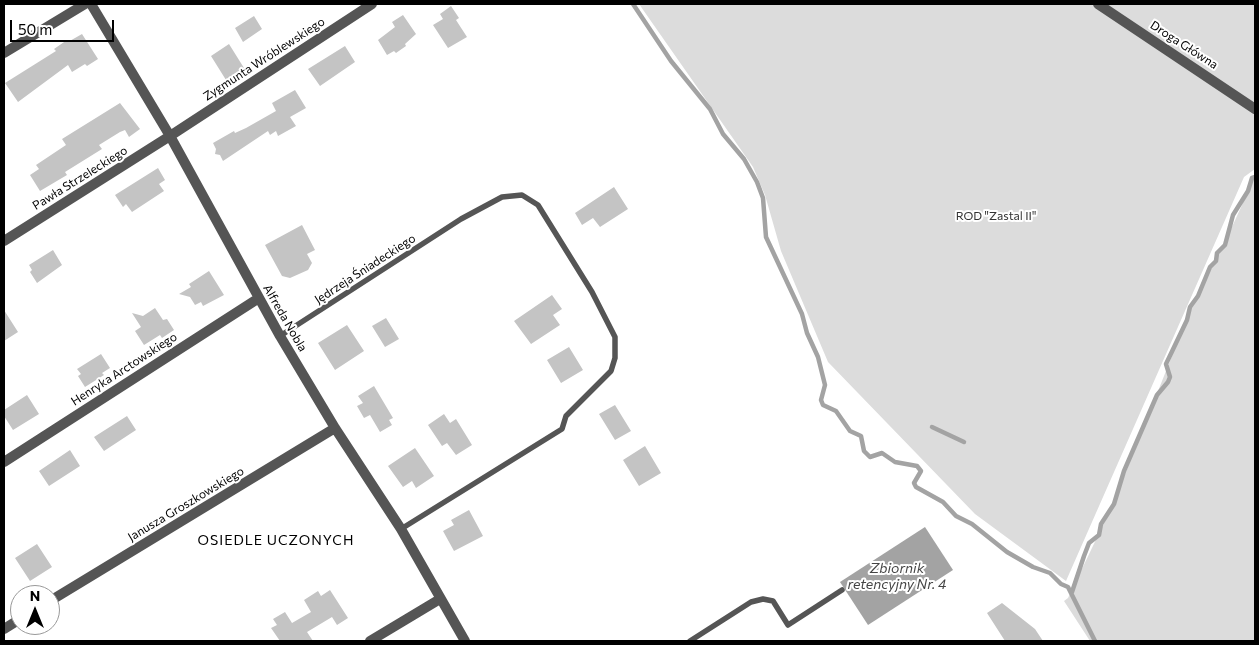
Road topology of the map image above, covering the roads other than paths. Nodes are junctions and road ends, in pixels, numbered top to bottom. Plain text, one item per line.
1 (85, 4) edge
2 (91, 4) edge
3 (372, 4) edge
4 (1098, 4) edge
5 (4, 53) edge
6 (1255, 110) edge
7 (170, 136) junction
8 (4, 241) edge
9 (258, 298) junction
10 (280, 336) junction
11 (335, 428) junction
12 (4, 462) edge
13 (401, 529) junction
14 (842, 590) dead end
15 (60, 595) edge
16 (440, 599) junction
17 (370, 641) edge
18 (465, 641) edge
19 (690, 641) edge

1 - 5 street
2 - 7 street, Alfreda Nobla
3 - 7 street, Zygmunta Wróblewskiego
4 - 6 street, Droga Główna
7 - 8 street, Pawła Strzeleckiego
7 - 9 street, Alfreda Nobla
9 - 10 street, Alfreda Nobla
9 - 12 street, Henryka Arctowskiego
10 - 11 street, Alfreda Nobla
10 - 13 lane, Jędrzeja Śniadeckiego
11 - 13 street, Alfreda Nobla
11 - 15 street, Janusza Groszkowskiego
13 - 16 street, Alfreda Nobla
14 - 19 lane
16 - 17 street
16 - 18 street, Alfreda Nobla

